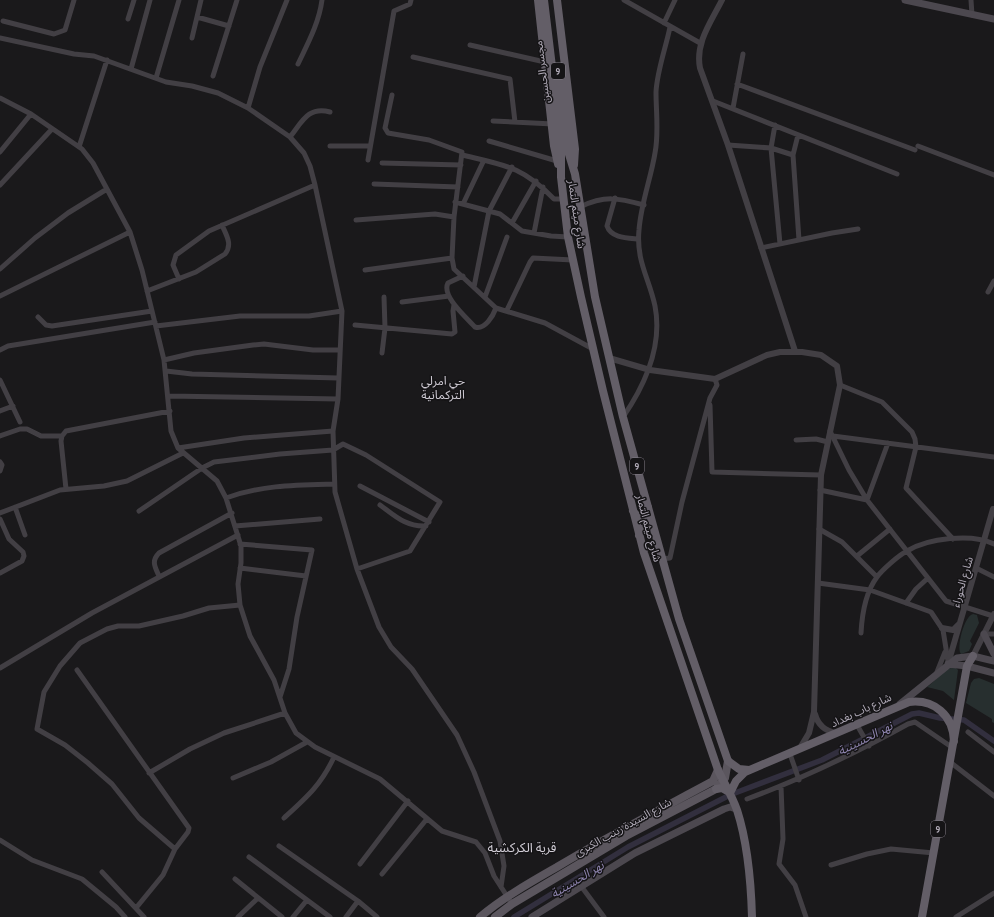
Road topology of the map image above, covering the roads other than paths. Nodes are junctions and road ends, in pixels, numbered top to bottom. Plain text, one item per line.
1 (74, 0) edge
2 (134, 0) edge
3 (150, 0) edge
4 (179, 0) edge
5 (202, 0) edge
6 (237, 0) edge
7 (287, 0) edge
8 (322, 0) edge
9 (411, 0) edge
10 (538, 0) edge
11 (544, 0) edge
12 (549, 0) edge
13 (557, 0) edge
14 (624, 0) edge
15 (675, 0) edge
16 (722, 0) edge
17 (905, 0) edge
18 (971, 0) edge
19 (972, 15) junction
20 (197, 18) junction
21 (128, 19) dead end
22 (994, 19) edge
23 (3, 21) dead end
24 (664, 23) junction
25 (229, 26) junction
26 (670, 26) junction
27 (0, 38) edge
28 (192, 38) dead end
29 (700, 43) junction
30 (470, 45) dead end
31 (743, 54) dead end
32 (413, 57) dead end
33 (107, 60) junction
34 (545, 62) junction
35 (298, 64) dead end
36 (131, 69) junction
37 (213, 76) dead end
38 (156, 78) junction
39 (737, 84) junction
40 (392, 96) dead end
41 (0, 98) edge
42 (713, 101) junction
43 (248, 108) junction
44 (733, 108) junction
45 (330, 112) dead end
46 (31, 114) junction
47 (493, 121) dead end
48 (515, 122) junction
49 (553, 124) junction
50 (775, 125) junction
51 (52, 129) junction
52 (798, 135) junction
53 (290, 137) junction
54 (489, 141) dead end
55 (564, 142) junction
56 (728, 145) junction
57 (330, 146) dead end
58 (370, 146) junction
59 (80, 147) junction
60 (771, 148) junction
61 (0, 152) edge
62 (793, 154) junction
63 (462, 155) junction
64 (368, 160) dead end
65 (484, 160) junction
66 (557, 161) junction
67 (382, 163) dead end
68 (461, 165) junction
69 (512, 167) junction
70 (575, 174) junction
71 (897, 174) dead end
72 (994, 175) edge
73 (561, 177) junction
74 (536, 182) junction
75 (315, 184) junction
76 (374, 184) dead end
77 (0, 185) edge
78 (458, 187) junction
79 (543, 187) junction
80 (107, 189) junction
81 (615, 198) junction
82 (564, 199) junction
83 (455, 202) junction
84 (463, 204) junction
85 (644, 205) junction
86 (580, 207) junction
87 (489, 211) junction
88 (454, 217) junction
89 (356, 220) dead end
90 (512, 223) junction
91 (222, 225) junction
92 (858, 229) dead end
93 (130, 232) junction
94 (534, 233) junction
95 (568, 236) junction
96 (507, 237) dead end
97 (638, 239) junction
98 (799, 240) junction
99 (780, 244) junction
100 (761, 248) junction
101 (452, 258) junction
102 (573, 260) junction
103 (0, 269) edge
104 (365, 270) dead end
105 (463, 276) junction
106 (179, 279) junction
107 (994, 281) edge
108 (474, 287) junction
109 (147, 291) junction
110 (988, 292) dead end
111 (0, 296) edge
112 (449, 296) junction
113 (384, 297) dead end
114 (485, 297) junction
115 (402, 302) dead end
116 (596, 302) junction
117 (454, 305) junction
118 (583, 305) junction
119 (496, 308) junction
120 (507, 310) junction
121 (152, 311) junction
122 (342, 311) junction
123 (38, 317) dead end
124 (600, 320) junction
125 (587, 322) junction
126 (156, 324) junction
127 (355, 325) dead end
128 (385, 328) junction
129 (593, 349) junction
130 (0, 350) edge
131 (339, 350) junction
132 (795, 352) junction
133 (382, 353) dead end
134 (609, 358) junction
135 (164, 360) junction
136 (650, 370) junction
137 (166, 371) junction
138 (338, 378) junction
139 (715, 379) junction
140 (1, 383) edge
141 (840, 385) junction
142 (169, 396) junction
143 (338, 398) junction
144 (710, 398) junction
145 (13, 406) junction
146 (170, 411) junction
147 (0, 412) edge
148 (623, 417) junction
149 (20, 422) dead end
150 (333, 431) junction
151 (832, 434) junction
152 (0, 436) edge
153 (62, 436) junction
154 (796, 440) dead end
155 (828, 442) junction
156 (888, 443) junction
157 (916, 447) junction
158 (178, 448) junction
159 (333, 450) junction
160 (183, 453) junction
161 (994, 457) edge
162 (0, 462) edge
163 (202, 468) junction
164 (0, 471) edge
165 (821, 475) junction
166 (334, 484) junction
167 (360, 486) dead end
168 (66, 489) junction
169 (820, 490) junction
170 (226, 498) junction
171 (867, 500) junction
172 (380, 505) dead end
173 (16, 507) junction
174 (648, 507) junction
175 (993, 507) edge
176 (139, 511) dead end
177 (633, 511) junction
178 (0, 513) edge
179 (232, 513) junction
180 (0, 519) edge
181 (320, 519) dead end
182 (427, 524) junction
183 (235, 526) junction
184 (818, 529) junction
185 (890, 529) junction
186 (654, 530) junction
187 (25, 535) dead end
188 (238, 535) junction
189 (639, 535) junction
190 (953, 539) junction
191 (984, 539) junction
192 (240, 544) junction
193 (994, 544) edge
194 (907, 550) junction
195 (857, 556) junction
196 (661, 559) junction
197 (240, 568) junction
198 (976, 568) junction
199 (357, 569) junction
200 (0, 573) edge
201 (159, 576) junction
202 (306, 576) junction
203 (877, 577) junction
204 (994, 577) edge
205 (928, 578) junction
206 (818, 583) junction
207 (870, 590) junction
208 (906, 603) junction
209 (240, 606) junction
210 (965, 607) junction
211 (994, 615) edge
212 (960, 622) junction
213 (942, 628) junction
214 (861, 633) dead end
215 (984, 634) junction
216 (994, 634) edge
217 (946, 641) junction
218 (994, 654) edge
219 (973, 656) junction
220 (994, 661) edge
221 (948, 664) junction
222 (967, 666) junction
223 (0, 668) edge
224 (77, 670) dead end
225 (994, 673) edge
226 (936, 674) junction
227 (280, 697) junction
228 (900, 704) junction
229 (285, 712) junction
230 (814, 712) junction
231 (859, 728) junction
232 (968, 732) dead end
233 (836, 733) junction
234 (954, 739) junction
235 (307, 742) junction
236 (869, 746) junction
237 (994, 752) edge
238 (793, 755) junction
239 (334, 757) junction
240 (728, 761) junction
241 (950, 762) junction
242 (718, 770) junction
243 (749, 770) junction
244 (149, 773) junction
245 (233, 778) dead end
246 (799, 780) junction
247 (724, 782) junction
248 (714, 785) junction
249 (781, 786) junction
250 (730, 792) junction
251 (994, 796) edge
252 (746, 799) dead end
253 (408, 801) junction
254 (736, 809) junction
255 (284, 818) dead end
256 (426, 820) junction
257 (0, 840) edge
258 (280, 846) dead end
259 (175, 850) junction
260 (934, 853) junction
261 (249, 857) dead end
262 (360, 864) dead end
263 (831, 865) dead end
264 (102, 872) dead end
265 (382, 874) dead end
266 (235, 879) dead end
267 (581, 886) junction
268 (501, 887) junction
269 (994, 893) edge
270 (258, 898) junction
271 (307, 900) junction
272 (510, 900) junction
273 (358, 901) junction
274 (136, 908) junction
275 (543, 914) edge
276 (125, 917) edge
277 (144, 917) edge
278 (238, 917) edge
279 (282, 917) edge
280 (293, 917) edge
281 (330, 917) edge
282 (346, 917) edge
283 (376, 917) edge
284 (480, 917) edge
285 (494, 917) edge
286 (532, 917) edge
287 (604, 917) edge
288 (752, 917) edge
289 (806, 917) edge
290 (922, 917) edge
291 (956, 917) edge

1 - 23 street
2 - 21 street
3 - 36 street
4 - 38 street
5 - 20 street
6 - 25 street
7 - 43 street
8 - 35 street
9 - 58 street
10 - 34 highway
11 - 55 highway, مجسر الحسين / 9
12 - 55 highway, مجسر الحسين / 9
13 - 70 highway
14 - 24 street
15 - 24 street
16 - 29 street
17 - 19 main road
18 - 19 street
19 - 22 main road
20 - 25 street
20 - 28 street
24 - 26 street
25 - 37 street
26 - 29 street
26 - 85 street
27 - 33 street
29 - 42 street
30 - 34 street
31 - 39 street
32 - 48 street
33 - 36 street
33 - 59 street
34 - 49 highway
36 - 38 street
38 - 43 street
39 - 44 street
39 - 72 street
40 - 63 street
41 - 46 street
42 - 44 street
42 - 56 street
43 - 53 street
44 - 50 street
45 - 53 street
46 - 51 street
46 - 61 street
47 - 48 street
48 - 49 street
49 - 66 highway
50 - 52 street
50 - 60 street
51 - 59 street
51 - 77 street
52 - 62 street
52 - 71 street
53 - 75 street
54 - 66 street
55 - 70 highway, شارع ميثم التمار / 9
55 - 73 highway, شارع ميثم التمار / 9
56 - 60 street
56 - 100 street
57 - 58 street
58 - 64 street
59 - 80 street
60 - 62 street
60 - 99 street
62 - 98 street
63 - 65 street
63 - 68 street
65 - 69 street
65 - 84 street
66 - 73 highway
67 - 68 street
68 - 78 street
69 - 74 street
69 - 87 street
70 - 86 highway, شارع ميثم التمار / 9
73 - 82 highway, شارع ميثم التمار / 9
74 - 79 street
74 - 90 street
75 - 91 street
75 - 122 street
76 - 78 street
78 - 83 street
79 - 82 street
79 - 94 street
80 - 93 street
80 - 103 street
81 - 85 street
81 - 86 street
81 - 97 street
82 - 95 highway, شارع ميثم التمار / 9
83 - 84 street
83 - 88 street
84 - 87 street
85 - 97 street
86 - 116 highway, شارع ميثم التمار / 9
87 - 90 street
87 - 108 street
88 - 89 street
88 - 101 street
90 - 94 street
91 - 106 street
91 - 106 street
92 - 98 street
93 - 109 street
93 - 111 street
94 - 95 street
95 - 102 highway, شارع ميثم التمار / 9
96 - 114 street
97 - 136 street
98 - 99 street
99 - 100 street
100 - 132 street
101 - 104 street
101 - 105 street
102 - 118 highway, شارع ميثم التمار / 9
102 - 120 street
105 - 108 street
105 - 112 street
106 - 109 street
107 - 110 street
108 - 114 street
109 - 121 street
112 - 115 street
112 - 117 street
113 - 128 street
114 - 119 street
116 - 118 highway
116 - 124 highway, شارع ميثم التمار / 9
117 - 119 street
117 - 128 street
118 - 125 highway, شارع ميثم التمار / 9
119 - 120 street
120 - 129 street
121 - 123 street
121 - 126 street
122 - 126 street
122 - 131 street
124 - 125 highway
124 - 134 highway, شارع ميثم التمار / 9
125 - 129 highway, شارع ميثم التمار / 9
126 - 130 street
126 - 135 street
127 - 128 street
128 - 133 street
129 - 177 highway, شارع ميثم التمار / 9
131 - 135 street
131 - 138 street
132 - 139 street
132 - 141 street
134 - 136 street
134 - 148 highway, شارع ميثم التمار / 9
135 - 137 street
136 - 139 street
136 - 148 street
137 - 138 street
137 - 142 street
138 - 143 street
139 - 144 street
140 - 145 street
141 - 151 street
141 - 157 street
142 - 143 street
142 - 146 street
143 - 150 street
144 - 165 street
144 - 196 street
145 - 147 street
145 - 149 street
146 - 153 street
146 - 158 street
148 - 174 highway, شارع ميثم التمار / 9
150 - 158 street
150 - 159 street
151 - 155 street
151 - 156 street
151 - 171 street
152 - 153 street
153 - 168 street
154 - 155 street
155 - 165 street
156 - 157 street
156 - 171 street
157 - 161 street
157 - 190 street
158 - 160 street
159 - 163 street
159 - 166 street
159 - 182 street
160 - 163 street
160 - 168 street
162 - 164 street
163 - 170 street
163 - 176 street
165 - 169 street
166 - 170 street
166 - 199 street
167 - 182 street
168 - 173 street
169 - 171 street
169 - 184 street
170 - 179 street
171 - 185 street
172 - 182 street
173 - 178 street
173 - 187 street
174 - 177 highway
174 - 186 highway, شارع ميثم التمار / 9
175 - 191 street, شارع الحوراء
177 - 189 highway, شارع ميثم التمار / 9
179 - 183 street
179 - 201 street
180 - 200 street
181 - 183 street
182 - 199 street
183 - 188 street
184 - 195 street
184 - 206 street
185 - 194 street
185 - 195 street
186 - 189 highway
186 - 196 highway, شارع ميثم التمار / 9
188 - 192 street
188 - 201 street
189 - 242 highway, شارع ميثم التمار / 9
190 - 191 street
190 - 194 street
191 - 193 street
191 - 198 street, شارع الحوراء
192 - 197 street
192 - 202 street
194 - 203 street
194 - 205 street
195 - 203 street
196 - 240 highway, شارع ميثم التمار / 9
197 - 202 street
197 - 209 street
198 - 204 street
198 - 210 street, شارع الحوراء
199 - 268 street
201 - 223 street
202 - 227 street
203 - 207 street
205 - 208 street
205 - 210 street
206 - 207 street
206 - 230 street
207 - 208 street
207 - 214 street
208 - 213 street
209 - 227 street
209 - 259 street
210 - 211 street
210 - 212 street, شارع الحوراء
211 - 215 street
212 - 213 street
212 - 221 street, شارع الحوراء
213 - 217 street
215 - 216 street
215 - 218 main road
215 - 219 street
217 - 221 street
217 - 226 street
219 - 220 main road
219 - 221 main road, شارع باب بغداد
219 - 222 highway
221 - 222 main road
221 - 226 main road, شارع باب بغداد
222 - 225 main road
222 - 234 highway
224 - 244 street
226 - 228 main road, شارع باب بغداد
227 - 229 street
228 - 231 highway, شارع باب بغداد
228 - 234 highway
229 - 235 street
229 - 244 street
230 - 233 street
230 - 238 street
231 - 233 highway, شارع باب بغداد
231 - 236 street
232 - 237 street
233 - 238 highway, شارع باب بغداد
234 - 236 street
234 - 241 highway, 9
235 - 239 street
235 - 245 street
236 - 246 street
238 - 243 highway, شارع باب بغداد
238 - 246 street
239 - 253 street
239 - 255 street
240 - 243 highway
240 - 247 main road
241 - 251 street
241 - 260 highway, 9
242 - 247 highway, شارع ميثم التمار / 9
242 - 248 main road
243 - 250 highway
244 - 259 street
246 - 249 street
247 - 248 main road, شارع السيدة زينب الكبرى
247 - 250 highway, شارع ميثم التمار / 9
248 - 250 highway
248 - 272 main road, شارع السيدة زينب الكبرى
249 - 252 street
249 - 289 street
250 - 254 highway, 9
253 - 256 street
253 - 262 street
254 - 267 main road
254 - 288 highway, 9
256 - 265 street
256 - 268 street
257 - 276 street
258 - 273 street
259 - 274 street
260 - 263 street
260 - 290 highway, 9
261 - 271 street
264 - 274 street
266 - 270 street
267 - 275 main road
267 - 287 street
268 - 272 street
269 - 291 street
270 - 278 street
270 - 279 street
271 - 280 street
271 - 281 street
272 - 284 main road, شارع السيدة زينب الكبرى
272 - 285 main road, شارع السيدة زينب الكبرى
273 - 282 street
273 - 283 street
274 - 277 street
275 - 286 main road

